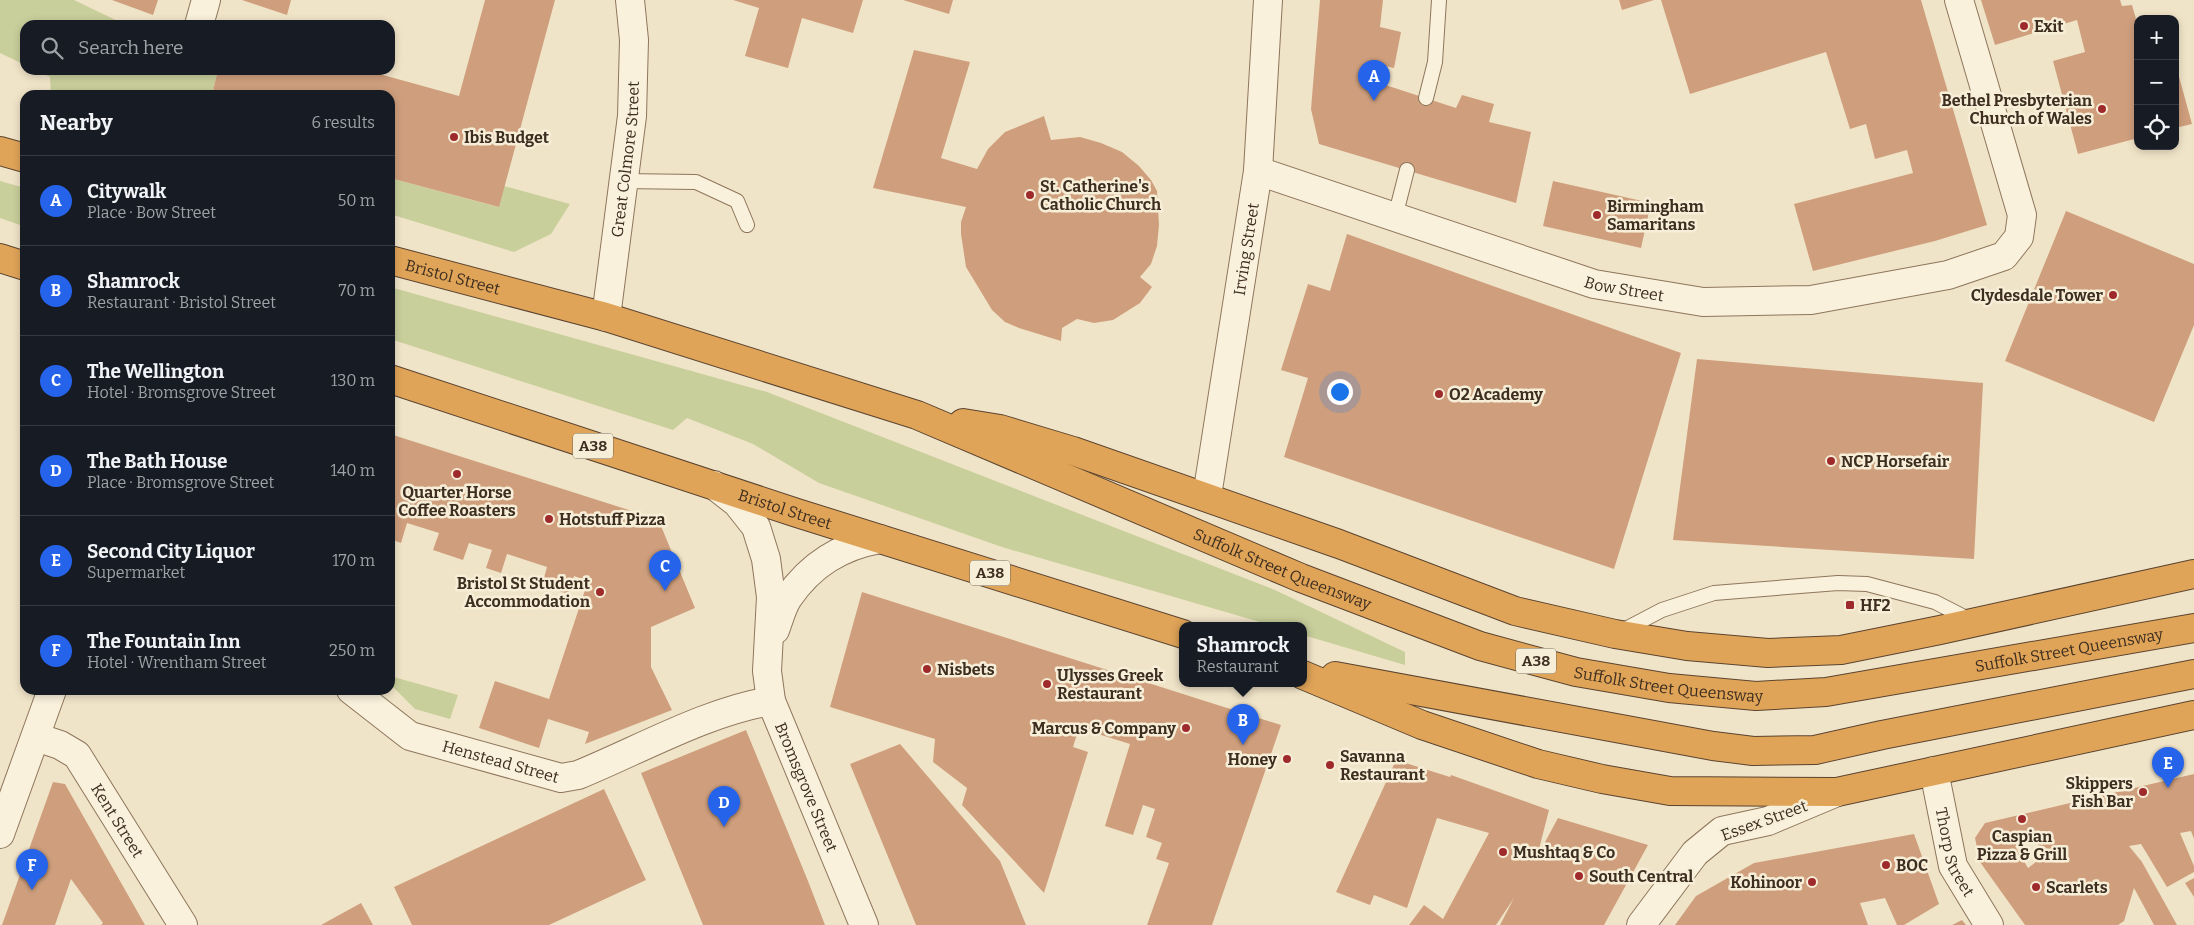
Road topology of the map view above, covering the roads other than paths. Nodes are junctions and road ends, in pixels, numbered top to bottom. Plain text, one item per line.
1 (206, 0) edge
2 (630, 0) edge
3 (1268, 0) edge
4 (1439, 0) edge
5 (1958, 0) edge
6 (200, 20) edge
7 (1426, 98) dead end
8 (0, 151) edge
9 (20, 157) edge
10 (1407, 170) dead end
11 (1258, 171) junction
12 (622, 181) junction
13 (1395, 217) junction
14 (747, 225) dead end
15 (0, 258) edge
16 (395, 261) edge
17 (20, 264) edge
18 (606, 317) junction
19 (395, 381) edge
20 (917, 415) junction
21 (713, 485) junction
22 (1207, 496) junction
23 (880, 538) junction
24 (2194, 574) edge
25 (1975, 623) junction
26 (2194, 628) edge
27 (1179, 633) edge
28 (1614, 634) junction
29 (770, 644) junction
30 (1307, 671) edge
31 (2194, 674) edge
32 (1307, 677) edge
33 (357, 695) edge
34 (50, 697) edge
35 (771, 701) junction
36 (2194, 715) edge
37 (36, 737) junction
38 (1934, 771) junction
39 (1837, 792) junction
40 (0, 834) edge
41 (183, 925) edge
42 (864, 925) edge
43 (1641, 925) edge
44 (1989, 925) edge

1 - 6 street
2 - 12 street, Great Colmore Street
3 - 11 street, Irving Street
4 - 7 lane
5 - 13 street, Bow Street
8 - 9 highway
10 - 13 lane
11 - 13 street, Bow Street
11 - 22 street, Irving Street
12 - 14 lane
12 - 18 street, Great Colmore Street
15 - 17 highway
16 - 18 highway, Bristol Street / A38
18 - 20 highway, Bristol Street / A38
19 - 21 highway, Bristol Street / A38
20 - 22 highway
20 - 26 highway, Suffolk Street Queensway / A38
21 - 23 highway, Bristol Street / A38
21 - 29 street, Bromsgrove Street
22 - 28 highway
23 - 27 highway, Bristol Street / A38
23 - 29 street, Bromsgrove Street
24 - 25 highway
25 - 28 highway
25 - 28 lane
29 - 35 street, Bromsgrove Street
30 - 31 highway
32 - 39 highway
33 - 35 street, Henstead Street
34 - 37 street
35 - 42 street, Bromsgrove Street
36 - 38 highway
37 - 40 street
37 - 41 street, Kent Street
38 - 39 highway
38 - 44 street, Thorp Street
39 - 43 street, Essex Street

